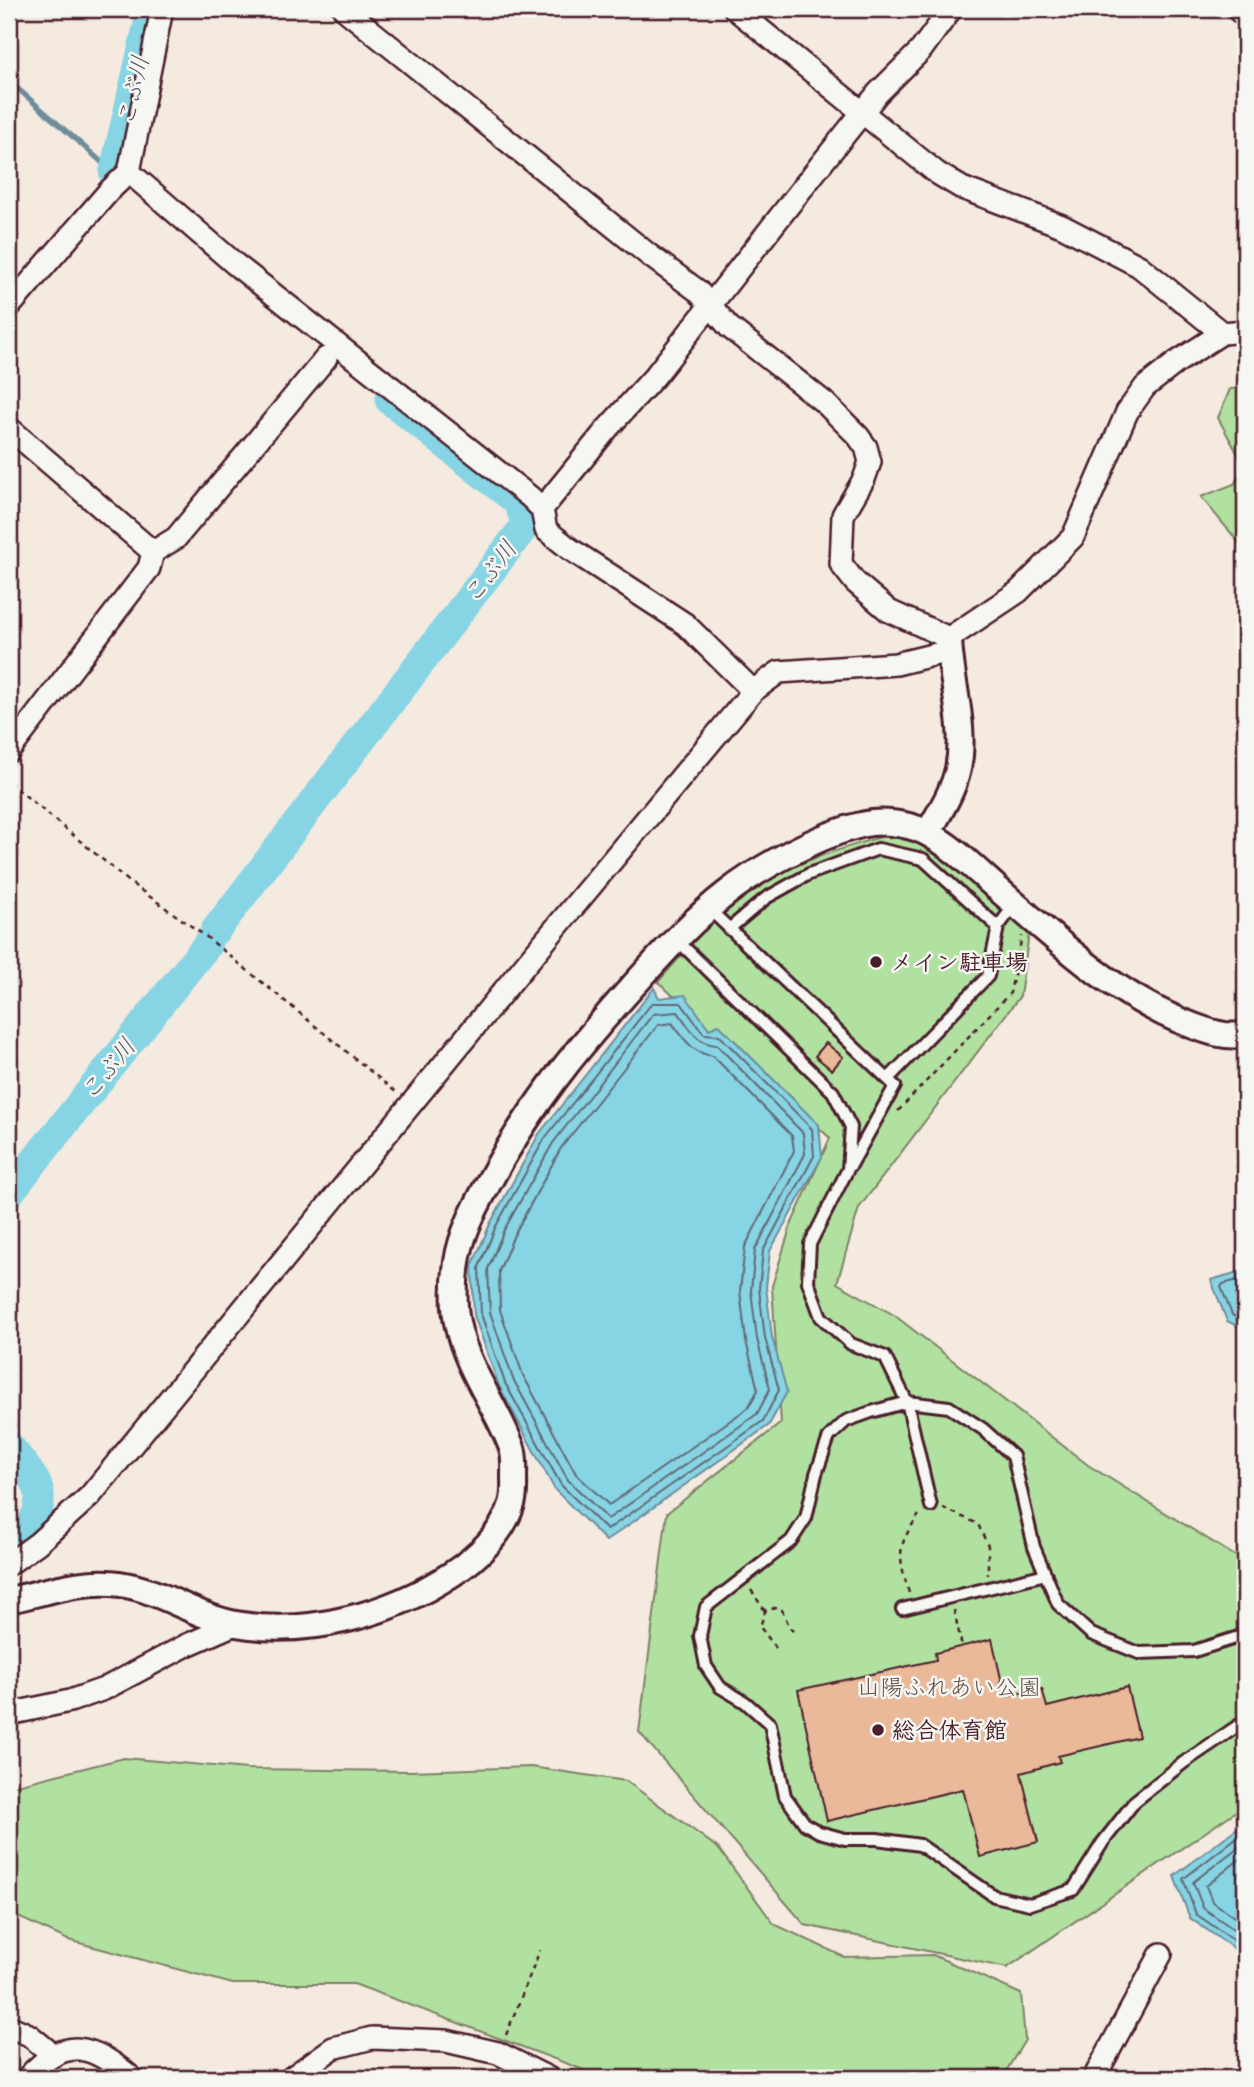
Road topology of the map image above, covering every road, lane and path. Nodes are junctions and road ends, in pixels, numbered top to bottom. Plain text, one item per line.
1 (162, 9) edge
2 (344, 9) edge
3 (735, 9) edge
4 (951, 9) edge
5 (1237, 9) edge
6 (1245, 16) edge
7 (864, 112) junction
8 (129, 172) junction
9 (9, 307) edge
10 (710, 307) junction
11 (1245, 331) edge
12 (1222, 333) junction
13 (326, 358) dead end
14 (9, 428) edge
15 (542, 509) junction
16 (153, 552) junction
17 (949, 644) junction
18 (753, 691) junction
19 (9, 751) edge
20 (9, 782) edge
21 (928, 833) junction
22 (709, 909) junction
23 (1023, 911) junction
24 (998, 927) junction
25 (729, 929) junction
26 (676, 939) junction
27 (1245, 1034) edge
28 (888, 1079) junction
29 (410, 1104) junction
30 (879, 1113) junction
31 (848, 1169) junction
32 (907, 1402) junction
33 (931, 1506) junction
34 (9, 1564) edge
35 (1046, 1574) junction
36 (747, 1584) dead end
37 (990, 1588) junction
38 (951, 1597) junction
39 (9, 1601) edge
40 (907, 1607) joint
41 (765, 1611) junction
42 (234, 1624) junction
43 (795, 1633) dead end
44 (1245, 1635) edge
45 (962, 1647) dead end
46 (776, 1648) dead end
47 (9, 1714) edge
48 (1245, 1721) edge
49 (540, 1950) dead end
50 (1161, 1954) dead end
51 (9, 2026) edge
52 (498, 2053) junction
53 (52, 2054) junction
54 (27, 2078) edge
55 (132, 2078) edge
56 (291, 2078) edge
57 (548, 2078) edge
58 (1094, 2078) edge

1 - 8 street
2 - 10 street
3 - 7 street
4 - 7 street
5 - 6 street
7 - 10 street
7 - 12 street
8 - 9 street
8 - 15 street
10 - 15 street
10 - 17 street
11 - 12 street
12 - 17 street
13 - 16 street
14 - 16 street
15 - 18 street
16 - 19 street
17 - 18 street
17 - 21 street
18 - 29 street
20 - 29 path
21 - 22 street
21 - 23 street
22 - 25 lane
22 - 26 street
23 - 24 lane
23 - 27 street
23 - 30 path
24 - 25 lane
24 - 28 lane
25 - 28 lane
26 - 31 lane
26 - 42 street
28 - 30 lane
29 - 34 street
30 - 31 lane
31 - 32 lane
32 - 33 lane
32 - 35 lane
32 - 48 lane
33 - 37 path
33 - 40 path
35 - 37 lane
35 - 44 lane
36 - 41 path
37 - 38 lane
38 - 40 lane
38 - 45 path
39 - 42 street
41 - 43 path
41 - 46 path
42 - 47 street
49 - 52 path
50 - 58 street
51 - 53 street
52 - 56 street
52 - 57 street
53 - 54 street
53 - 55 street

